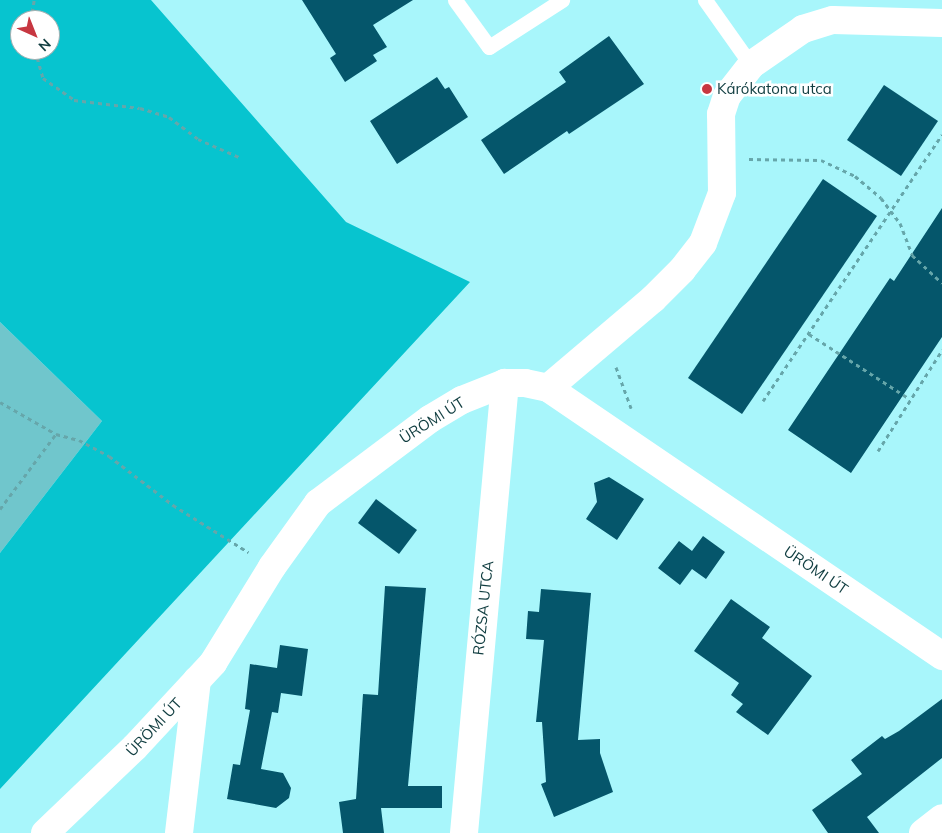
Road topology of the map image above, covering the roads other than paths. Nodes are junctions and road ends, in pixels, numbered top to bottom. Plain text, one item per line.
1 (455, 0) edge
2 (562, 0) edge
3 (705, 0) edge
4 (942, 23) edge
5 (752, 65) junction
6 (505, 383) junction
7 (548, 388) junction
8 (942, 656) edge
9 (197, 680) junction
10 (942, 818) edge
11 (45, 833) edge
12 (179, 833) edge
13 (464, 833) edge
14 (923, 833) edge

1 - 2 lane
3 - 5 lane
4 - 5 street
5 - 7 street
6 - 7 street, ÜRÖMI ÚT
6 - 9 street, ÜRÖMI ÚT
6 - 13 street, RÓZSA UTCA
7 - 8 street, ÜRÖMI ÚT
9 - 11 street, ÜRÖMI ÚT
9 - 12 street
10 - 14 street

